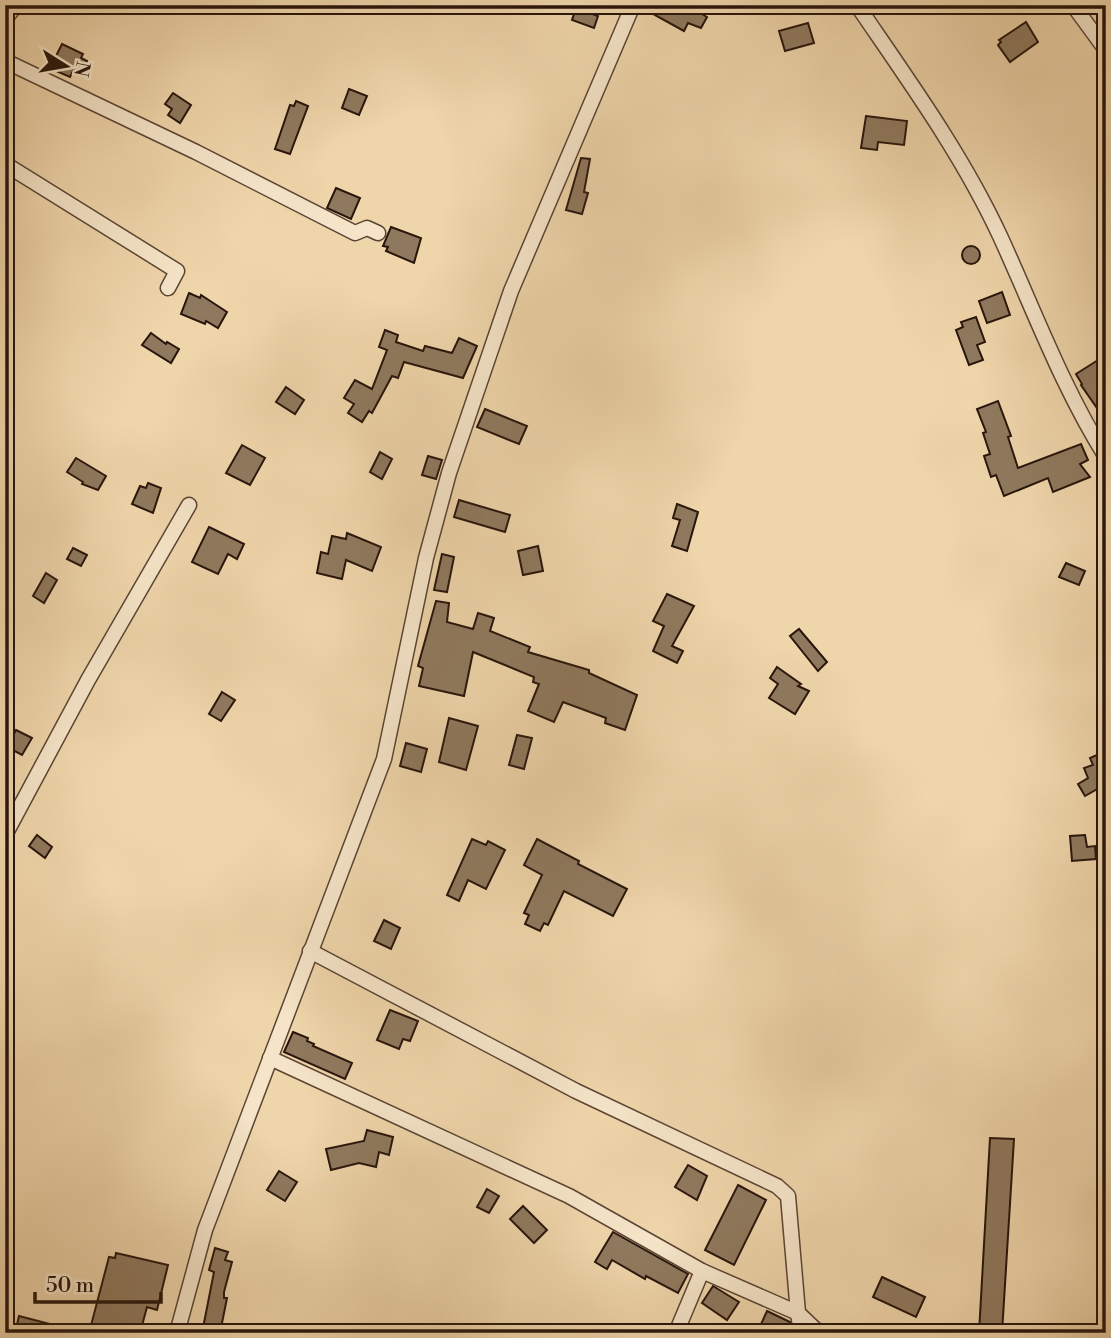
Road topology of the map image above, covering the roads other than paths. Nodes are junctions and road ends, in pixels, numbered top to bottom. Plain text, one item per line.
1 (16, 5) edge
2 (632, 5) edge
3 (857, 5) edge
4 (1073, 5) edge
5 (5, 19) edge
6 (1106, 50) edge
7 (5, 61) edge
8 (5, 164) edge
9 (378, 233) dead end
10 (168, 288) dead end
11 (1106, 457) edge
12 (189, 505) dead end
13 (5, 835) edge
14 (310, 951) junction
15 (270, 1058) junction
16 (702, 1271) junction
17 (798, 1312) junction
18 (177, 1333) edge
19 (676, 1333) edge
20 (801, 1333) edge
21 (819, 1333) edge

1 - 5 street
2 - 14 street
3 - 11 street
4 - 6 street
7 - 9 street
8 - 10 street
12 - 13 street
14 - 15 street
14 - 17 street
15 - 16 street
15 - 18 street
16 - 17 street
16 - 19 street
17 - 20 street
17 - 21 street

